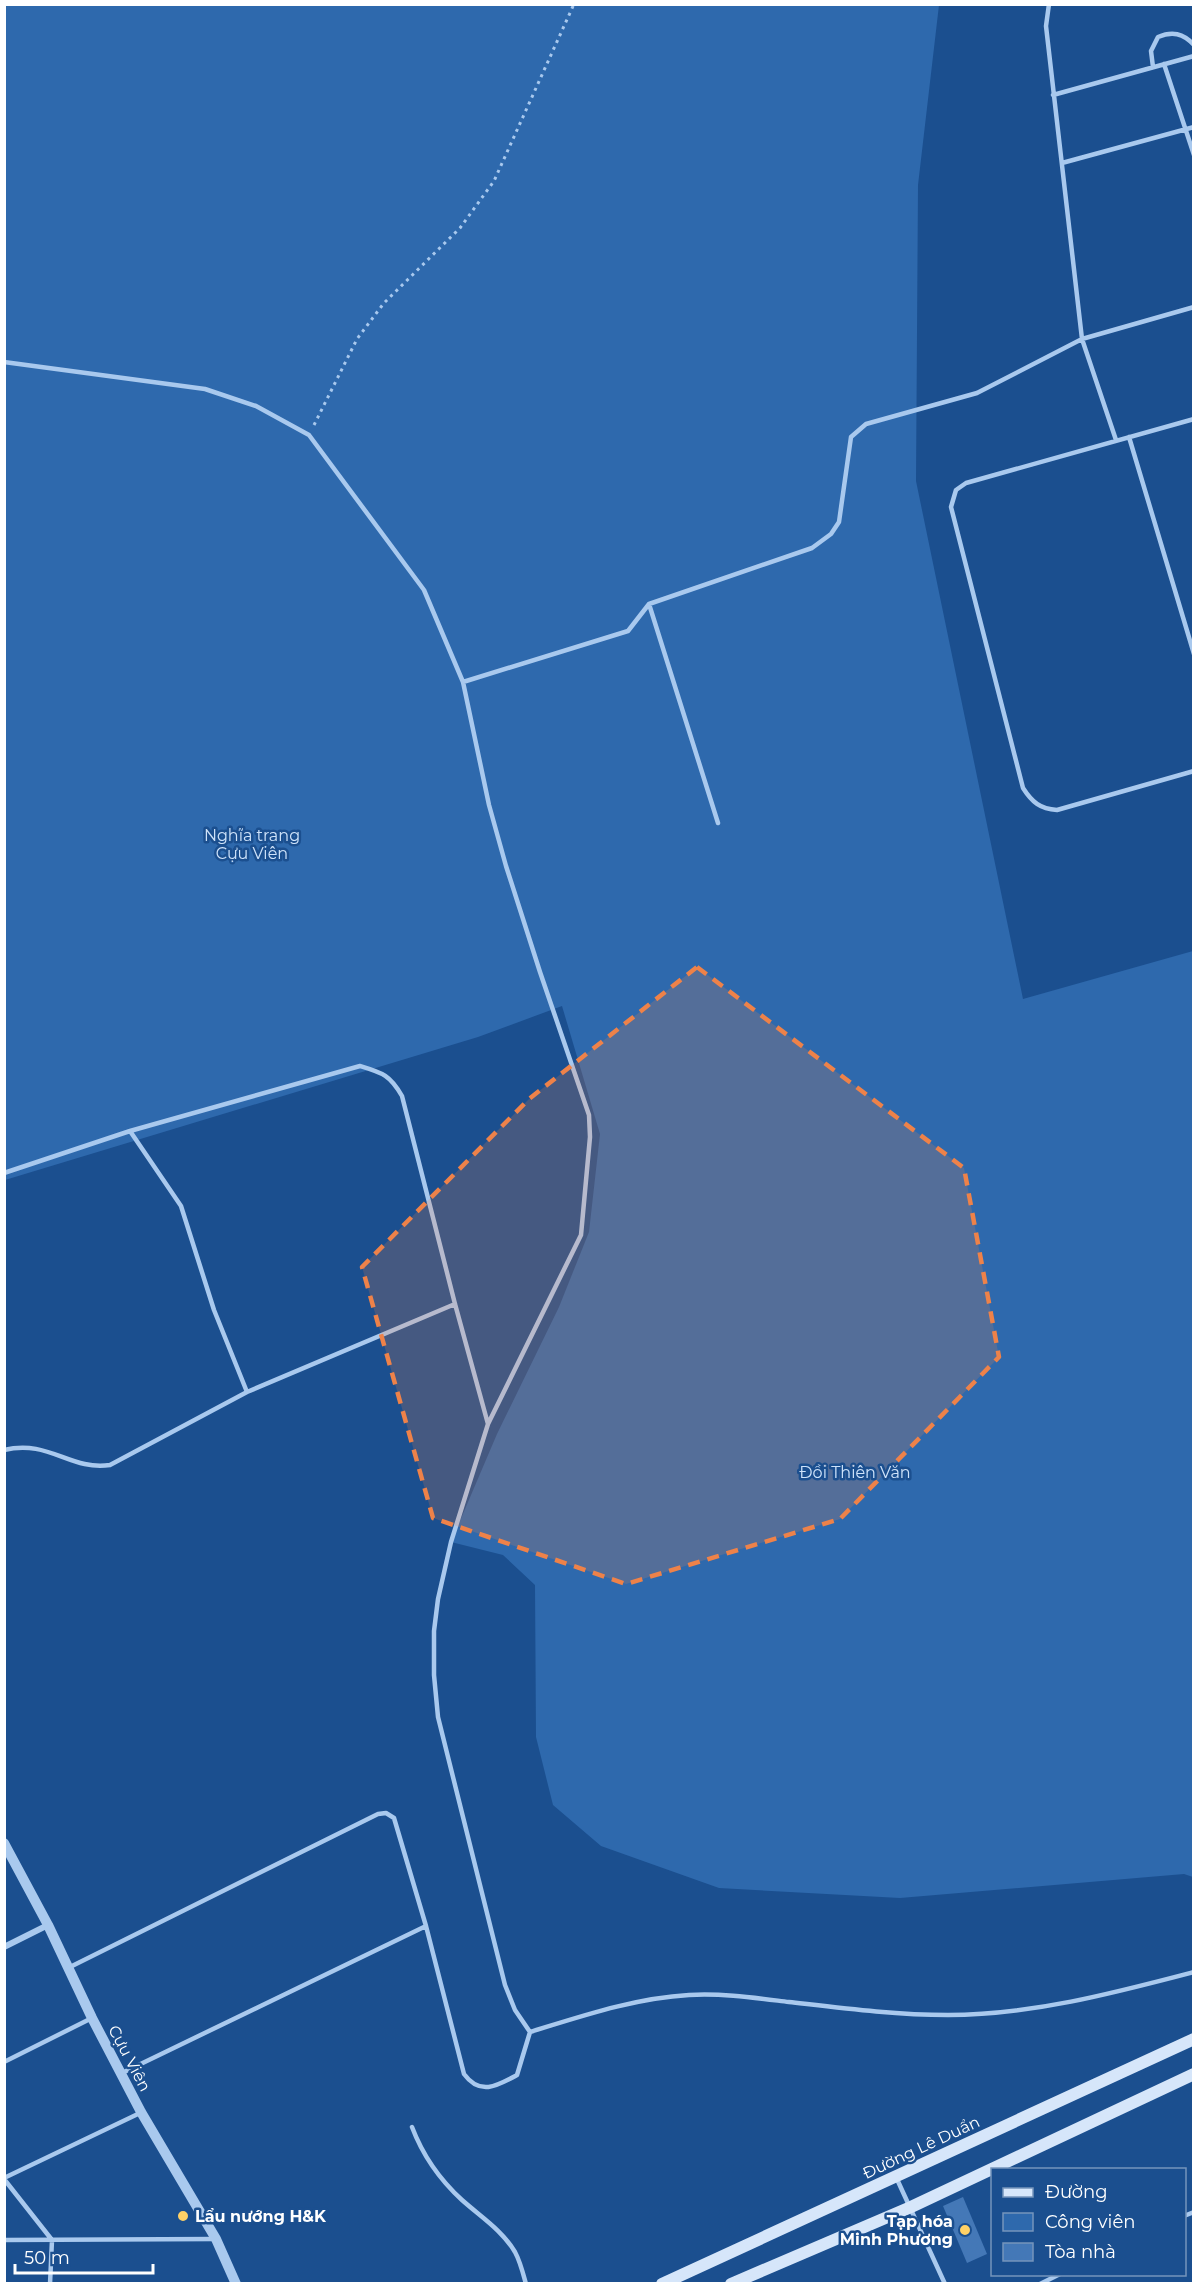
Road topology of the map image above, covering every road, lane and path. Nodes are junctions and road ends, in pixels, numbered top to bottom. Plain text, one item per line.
1 (574, 4) edge
2 (1049, 4) edge
3 (1194, 45) edge
4 (1194, 56) edge
5 (1164, 64) junction
6 (1153, 67) junction
7 (1053, 95) junction
8 (1194, 127) edge
9 (1186, 129) junction
10 (1194, 155) edge
11 (1062, 163) junction
12 (1194, 307) edge
13 (1082, 339) junction
14 (4, 362) edge
15 (1194, 419) edge
16 (309, 435) junction
17 (1129, 437) junction
18 (1116, 440) junction
19 (649, 604) junction
20 (1194, 654) edge
21 (463, 682) junction
22 (1194, 771) edge
23 (718, 823) dead end
24 (130, 1131) junction
25 (4, 1173) edge
26 (455, 1304) junction
27 (248, 1392) junction
28 (488, 1424) junction
29 (4, 1450) edge
30 (4, 1843) edge
31 (48, 1925) junction
32 (426, 1926) junction
33 (4, 1947) edge
34 (68, 1968) junction
35 (1194, 1972) edge
36 (92, 2018) junction
37 (530, 2031) junction
38 (1194, 2039) edge
39 (4, 2062) edge
40 (122, 2073) junction
41 (1194, 2074) edge
42 (141, 2112) junction
43 (412, 2127) dead end
44 (994, 2168) edge
45 (991, 2169) edge
46 (896, 2177) junction
47 (4, 2178) edge
48 (911, 2207) junction
49 (216, 2239) junction
50 (4, 2240) edge
51 (52, 2240) junction
52 (1055, 2276) edge
53 (50, 2283) edge
54 (236, 2283) edge
55 (526, 2283) edge
56 (662, 2283) edge
57 (731, 2283) edge
58 (945, 2283) edge
59 (1040, 2283) edge

1 - 16 path
2 - 7 lane
3 - 6 lane
4 - 5 lane
5 - 6 lane
5 - 9 lane
6 - 7 lane
7 - 11 lane
8 - 9 lane
9 - 10 lane
9 - 11 lane
11 - 13 lane
12 - 13 lane
13 - 18 lane
13 - 19 lane
14 - 16 lane
15 - 17 lane
16 - 21 lane
17 - 18 lane
17 - 20 lane
18 - 22 lane
19 - 21 lane
19 - 23 lane
21 - 28 lane
24 - 25 lane
24 - 26 lane
24 - 27 lane
26 - 27 lane
26 - 28 lane
27 - 29 lane
28 - 37 lane
30 - 31 street, Cựu Viên
31 - 33 street
31 - 34 street, Cựu Viên
32 - 34 lane
32 - 37 lane
32 - 40 lane
34 - 36 street, Cựu Viên
35 - 37 lane
36 - 39 lane
36 - 40 street, Cựu Viên
38 - 46 main road, Đường Lê Duẩn
40 - 42 street, Cựu Viên
41 - 44 main road
42 - 47 lane
42 - 49 street, Cựu Viên
43 - 55 lane
45 - 48 main road
46 - 48 lane
46 - 56 main road, Đường Lê Duẩn
47 - 51 lane
48 - 57 main road
48 - 58 lane
49 - 51 lane
49 - 54 street, Cựu Viên
50 - 51 lane
51 - 53 lane
52 - 59 lane

